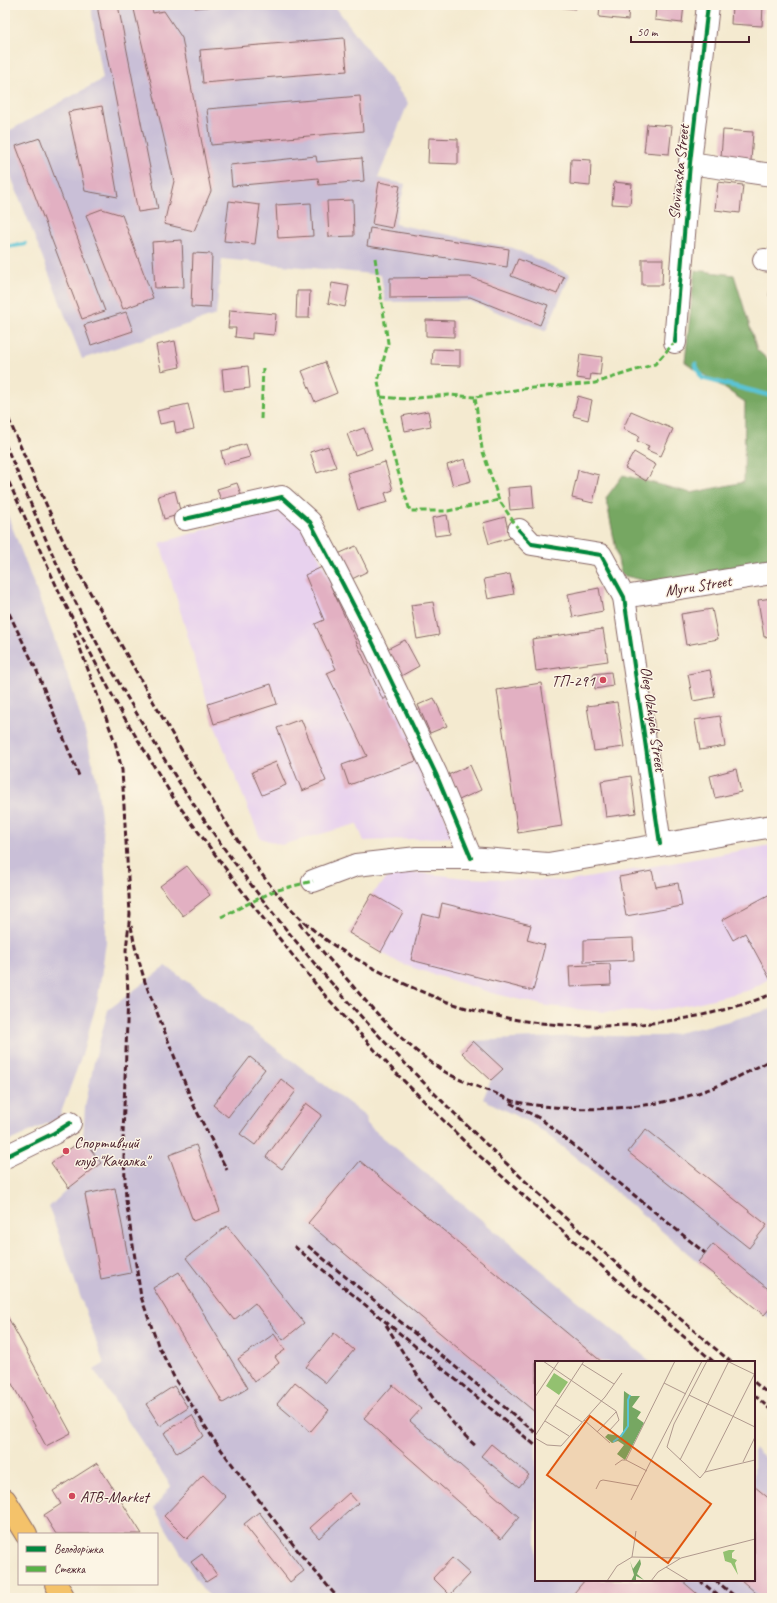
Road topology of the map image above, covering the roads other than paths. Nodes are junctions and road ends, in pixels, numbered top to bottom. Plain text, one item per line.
1 (708, 5) edge
2 (690, 163) junction
3 (772, 175) edge
4 (675, 342) dead end
5 (185, 519) dead end
6 (519, 530) dead end
7 (772, 573) edge
8 (624, 597) junction
9 (772, 826) edge
10 (660, 844) junction
11 (470, 858) junction
12 (313, 881) dead end
13 (70, 1123) dead end
14 (5, 1157) edge
15 (5, 1500) edge
16 (25, 1533) edge
17 (57, 1585) edge
18 (64, 1598) edge

1 - 2 street, Slovianska Street
2 - 3 street
2 - 4 street, Slovianska Street
5 - 11 street
6 - 8 street, Oleg Olzhych Street
7 - 8 street, Myru Street
8 - 10 street, Oleg Olzhych Street
9 - 10 street
10 - 11 street
11 - 12 street
13 - 14 street
15 - 16 main road
17 - 18 main road

